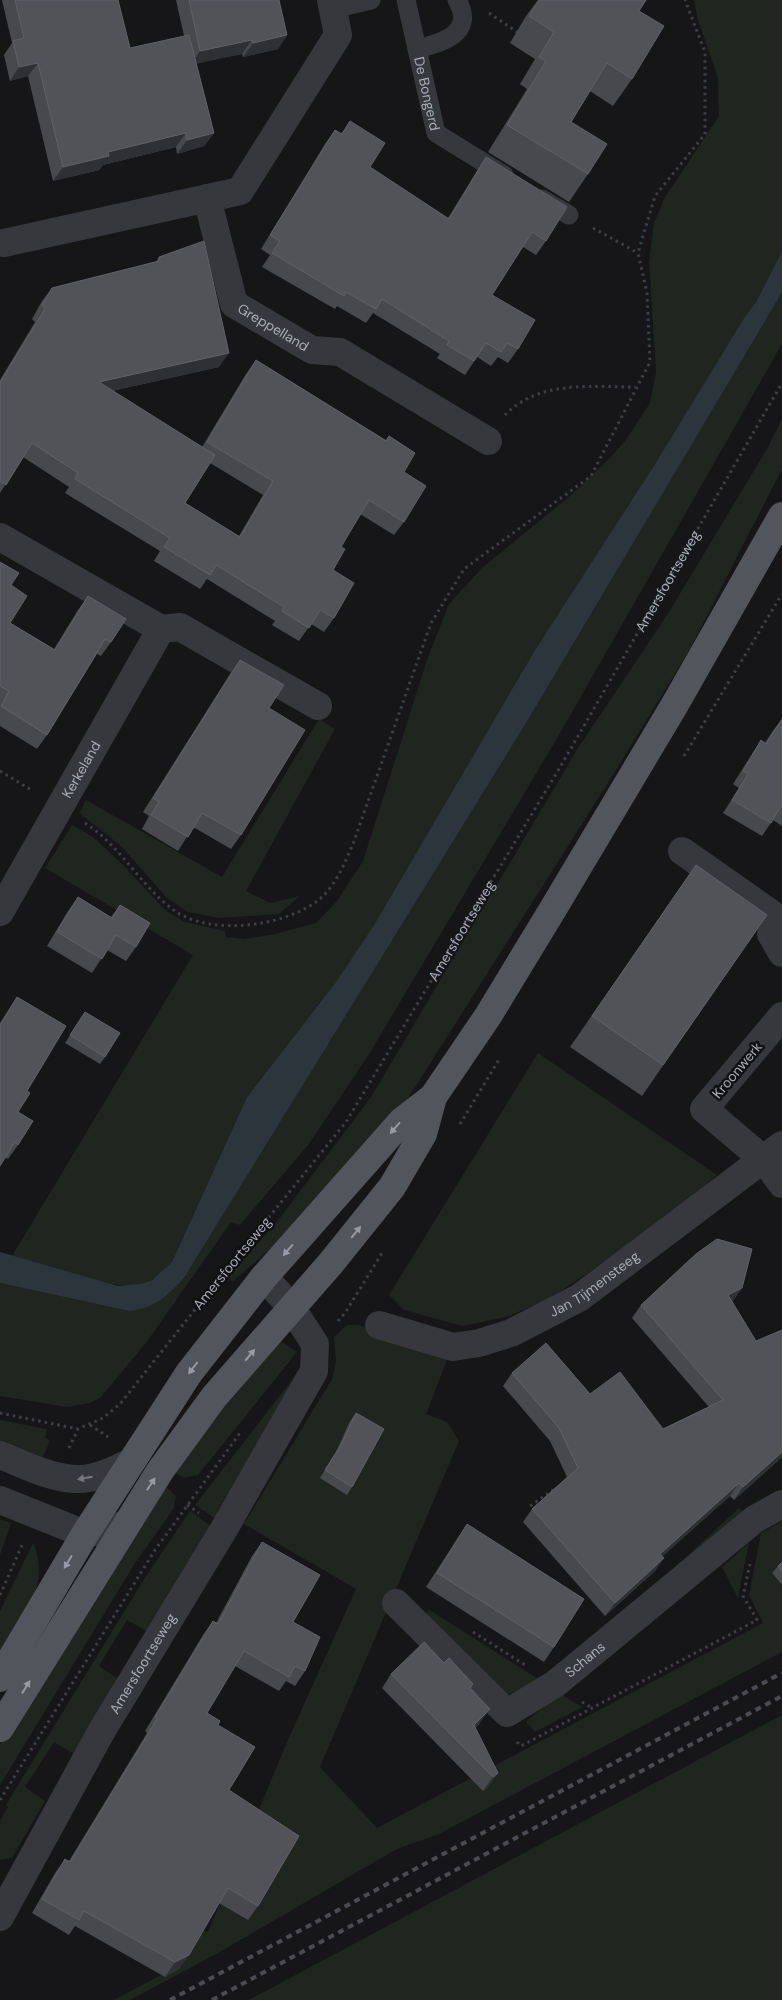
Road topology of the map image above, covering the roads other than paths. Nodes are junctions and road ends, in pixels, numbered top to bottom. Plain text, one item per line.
1 (371, 0) edge
2 (406, 0) edge
3 (457, 0) edge
4 (332, 5) edge
5 (417, 49) junction
6 (207, 198) junction
7 (569, 215) edge
8 (1, 240) edge
9 (488, 441) road end
10 (782, 516) edge
11 (0, 537) edge
12 (161, 628) junction
13 (318, 706) dead end
14 (682, 850) dead end
15 (0, 912) edge
16 (782, 921) edge
17 (782, 926) edge
18 (782, 953) edge
19 (782, 1016) edge
20 (433, 1097) junction
21 (773, 1153) edge
22 (782, 1184) edge
23 (264, 1277) junction
24 (291, 1307) junction
25 (379, 1325) dead end
26 (0, 1455) edge
27 (131, 1462) junction
28 (0, 1500) edge
29 (782, 1504) edge
30 (126, 1525) junction
31 (85, 1534) junction
32 (396, 1603) dead end
33 (0, 1678) edge
34 (0, 1728) edge
35 (0, 1917) edge

1 - 4 lane
2 - 5 lane, De Bongerd
3 - 5 lane, De Bongerd
4 - 6 street
5 - 7 lane, De Bongerd
6 - 8 street
6 - 9 street, Greppelland
10 - 20 main road
11 - 12 street
12 - 13 street
12 - 15 street, Kerkeland
14 - 16 street
17 - 18 street
19 - 21 street, Kroonwerk
20 -> 23 main road
24 -> 20 main road
21 - 22 street
21 - 25 street, Jan Tijmensteeg
23 - 24 street, Amersfoortseweg
23 -> 27 main road
30 -> 24 main road
24 - 35 street, Amersfoortseweg
27 -> 26 street
27 - 31 main road
28 - 31 street
29 - 32 street, Schans
30 - 31 street
34 -> 30 main road
31 -> 33 main road

